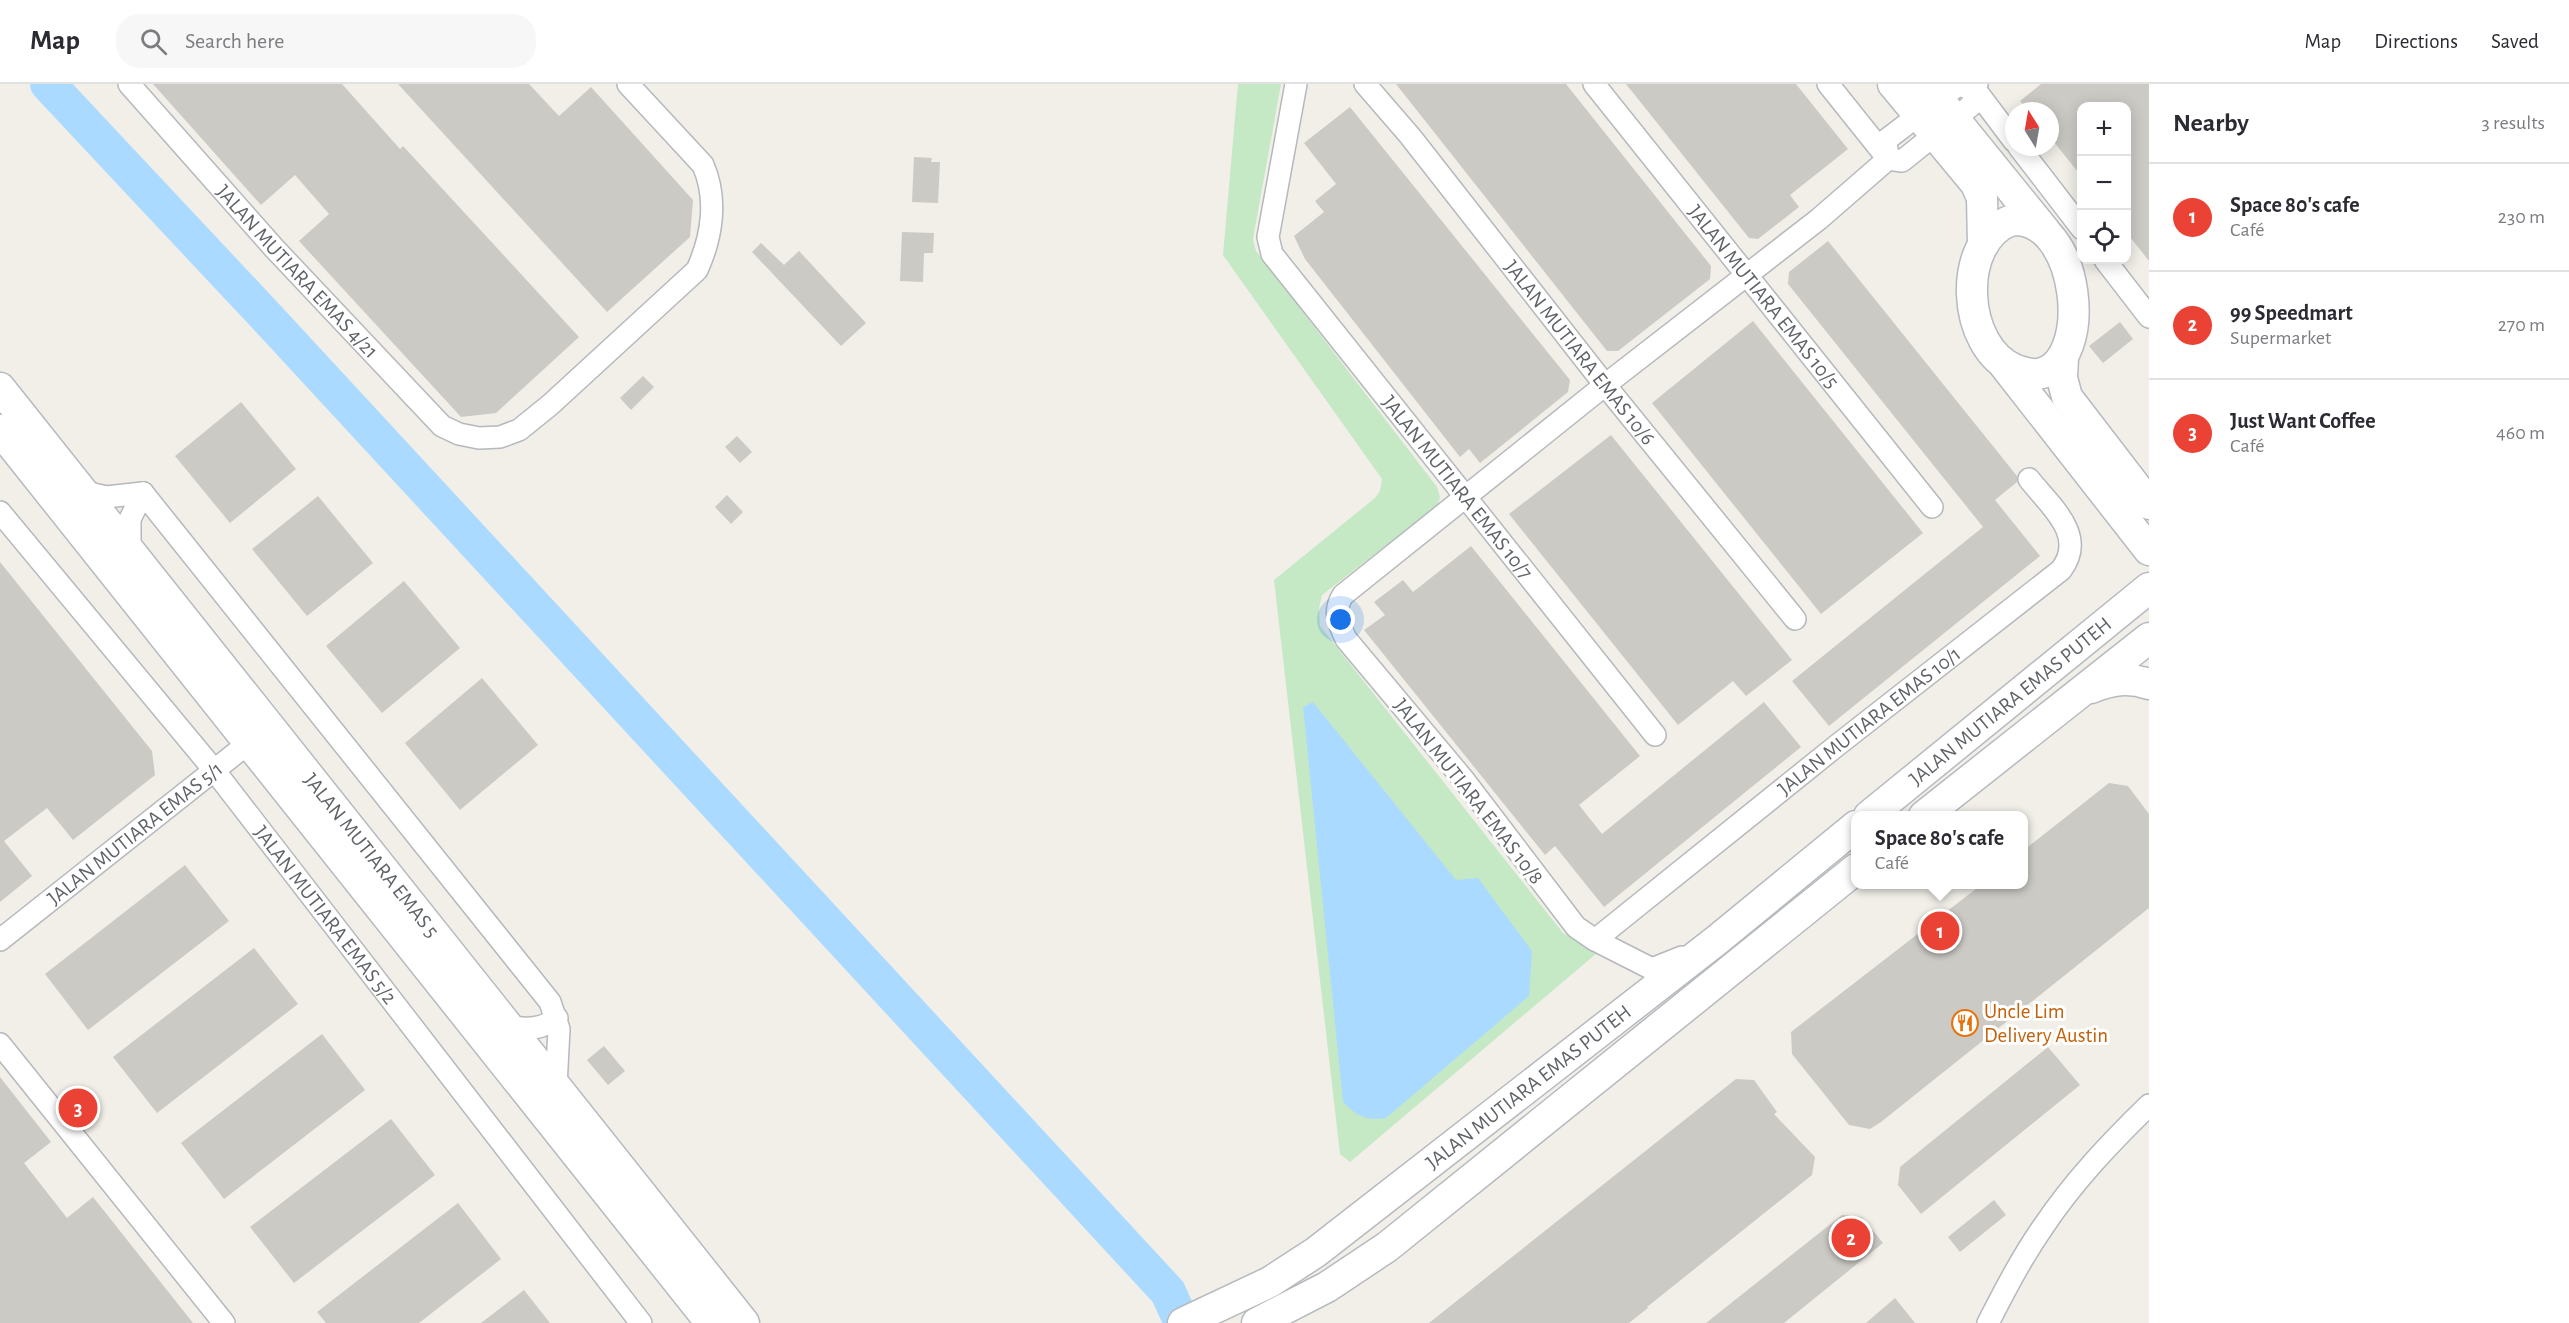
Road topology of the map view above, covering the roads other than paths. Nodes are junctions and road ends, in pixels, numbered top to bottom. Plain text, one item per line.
1 (129, 84) edge
2 (628, 84) edge
3 (1296, 84) edge
4 (1365, 84) edge
5 (1594, 84) edge
6 (1828, 84) edge
7 (1893, 84) edge
8 (1974, 85) edge
9 (1935, 110) edge
10 (2005, 128) edge
11 (2026, 156) edge
12 (1888, 159) junction
13 (2077, 222) edge
14 (2048, 233) junction
15 (1983, 245) junction
16 (2108, 264) edge
17 (1747, 274) junction
18 (2149, 316) edge
19 (2064, 357) junction
20 (2005, 366) junction
21 (1605, 385) junction
22 (0, 388) edge
23 (2067, 397) junction
24 (2042, 412) junction
25 (0, 430) edge
26 (2029, 479) dead end
27 (85, 492) junction
28 (143, 493) junction
29 (1464, 498) junction
30 (2149, 504) edge
31 (1932, 507) dead end
32 (3, 523) edge
33 (2147, 547) edge
34 (130, 550) junction
35 (2147, 594) edge
36 (2113, 616) junction
37 (1794, 619) dead end
38 (2145, 651) edge
39 (2149, 684) edge
40 (2082, 691) junction
41 (260, 734) junction
42 (1655, 735) dead end
43 (214, 770) junction
44 (1875, 811) edge
45 (1930, 811) edge
46 (1851, 830) edge
47 (1851, 873) edge
48 (0, 940) edge
49 (1595, 940) junction
50 (1717, 940) junction
51 (556, 1018) junction
52 (509, 1028) junction
53 (0, 1044) edge
54 (556, 1086) junction
55 (2149, 1105) edge
56 (224, 1323) edge
57 (641, 1323) edge
58 (711, 1323) edge
59 (744, 1323) edge
60 (1183, 1323) edge
61 (1257, 1323) edge
62 (1988, 1323) edge

1 - 2 street, JALAN MUTIARA EMAS 4/21
3 - 29 street, JALAN MUTIARA EMAS 10/7
4 - 21 street, JALAN MUTIARA EMAS 10/6
5 - 17 street, JALAN MUTIARA EMAS 10/5
6 - 12 street
7 - 9 street
8 - 9 street
8 - 10 street
9 - 12 street
9 - 14 street
9 - 15 street
11 - 13 street
12 - 17 street
14 - 15 street
14 - 19 street
15 - 20 street
16 - 18 street
17 - 21 street
17 - 31 street, JALAN MUTIARA EMAS 10/5
19 - 20 street
19 - 23 street
20 - 24 street
21 - 29 street
21 - 37 street, JALAN MUTIARA EMAS 10/6
22 - 27 street, JALAN MUTIARA EMAS 5
23 - 24 street
23 - 30 street
24 - 33 street
25 - 41 street, JALAN MUTIARA EMAS 5
26 - 49 street, JALAN MUTIARA EMAS 10/1
27 - 28 street
27 - 34 street, JALAN MUTIARA EMAS 5
28 - 34 street
28 - 51 street
29 - 42 street, JALAN MUTIARA EMAS 10/7
29 - 49 street, JALAN MUTIARA EMAS 10/8
32 - 43 street, JALAN MUTIARA EMAS 5/2
33 - 36 street
34 - 41 street, JALAN MUTIARA EMAS 5
35 - 36 street, JALAN MUTIARA EMAS PUTEH
36 - 38 street
36 - 44 street, JALAN MUTIARA EMAS PUTEH
38 - 40 street, JALAN MUTIARA EMAS PUTEH
39 - 40 street
40 - 45 street, JALAN MUTIARA EMAS PUTEH
41 - 43 street, JALAN MUTIARA EMAS 5/1
41 - 52 street, JALAN MUTIARA EMAS 5
41 - 58 street, JALAN MUTIARA EMAS 5
43 - 48 street, JALAN MUTIARA EMAS 5/1
43 - 57 street, JALAN MUTIARA EMAS 5/2
46 - 50 street, JALAN MUTIARA EMAS PUTEH
47 - 61 street, JALAN MUTIARA EMAS PUTEH
49 - 50 street, JALAN MUTIARA EMAS 10/8
50 - 60 street, JALAN MUTIARA EMAS PUTEH
51 - 52 street
51 - 54 street
52 - 54 street, JALAN MUTIARA EMAS 5
53 - 56 street
54 - 59 street, JALAN MUTIARA EMAS 5
55 - 62 street

